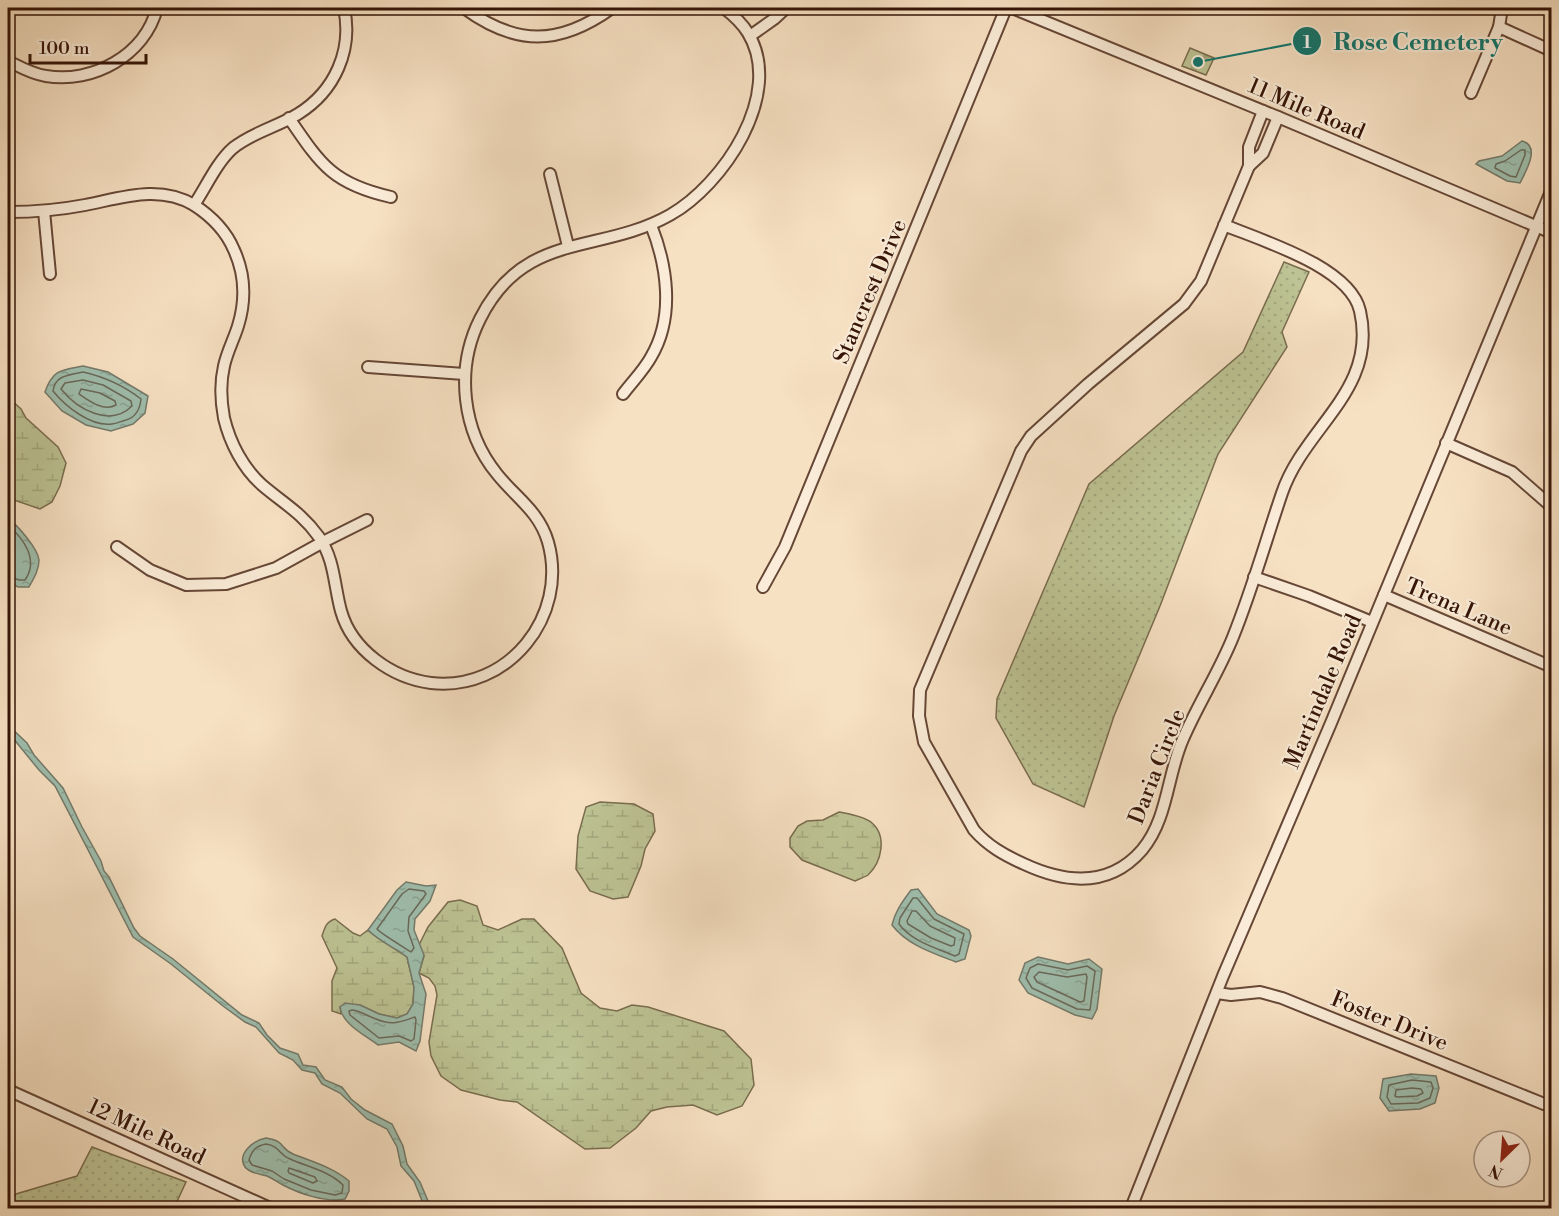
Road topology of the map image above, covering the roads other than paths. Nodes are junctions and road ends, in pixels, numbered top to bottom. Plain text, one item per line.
1 (157, 8) edge
2 (344, 8) edge
3 (464, 8) edge
4 (612, 8) edge
5 (724, 8) edge
6 (786, 8) edge
7 (1006, 8) edge
8 (1012, 8) edge
9 (1502, 8) edge
10 (1499, 27) junction
11 (750, 36) junction
12 (1551, 51) edge
13 (8, 61) edge
14 (1472, 93) dead end
15 (1263, 111) junction
16 (1278, 117) junction
17 (289, 118) junction
18 (1249, 166) junction
19 (550, 174) dead end
20 (1551, 189) edge
21 (392, 197) dead end
22 (194, 205) junction
23 (44, 211) junction
24 (8, 212) edge
25 (651, 225) junction
26 (1224, 225) junction
27 (1536, 226) junction
28 (1551, 233) edge
29 (568, 246) junction
30 (50, 274) dead end
31 (368, 367) dead end
32 (464, 374) junction
33 (623, 394) dead end
34 (1446, 443) junction
35 (1551, 507) edge
36 (367, 520) dead end
37 (323, 542) junction
38 (117, 547) dead end
39 (1254, 577) junction
40 (763, 587) dead end
41 (1384, 595) junction
42 (1372, 622) junction
43 (1551, 667) edge
44 (1217, 993) junction
45 (8, 1090) edge
46 (1544, 1104) dead end
47 (270, 1209) edge
48 (1131, 1209) edge

1 - 13 street
2 - 17 street
3 - 4 street
5 - 11 street
6 - 11 street
7 - 40 street, Stancrest Drive
8 - 15 street, 11 Mile Road
9 - 10 street
10 - 12 street
10 - 14 street
11 - 25 street
15 - 16 street, 11 Mile Road
15 - 18 street, Daria Circle
16 - 18 street, Daria Circle
16 - 27 street, 11 Mile Road
17 - 21 street
17 - 22 street
18 - 26 street, Daria Circle
19 - 29 street
20 - 27 street, Martindale Road
22 - 23 street
22 - 37 street
23 - 24 street
23 - 30 street
25 - 29 street
25 - 33 street
26 - 39 street, Daria Circle
26 - 39 street, Daria Circle
27 - 28 street, 11 Mile Road
27 - 34 street, Martindale Road
29 - 32 street
31 - 32 street
32 - 37 street
34 - 35 street
34 - 41 street, Martindale Road
36 - 37 street
37 - 38 street
39 - 42 street
41 - 42 street, Martindale Road
41 - 43 street, Trena Lane
42 - 44 street, Martindale Road
44 - 46 street, Foster Drive
44 - 48 street, Martindale Road
45 - 47 street, 12 Mile Road

